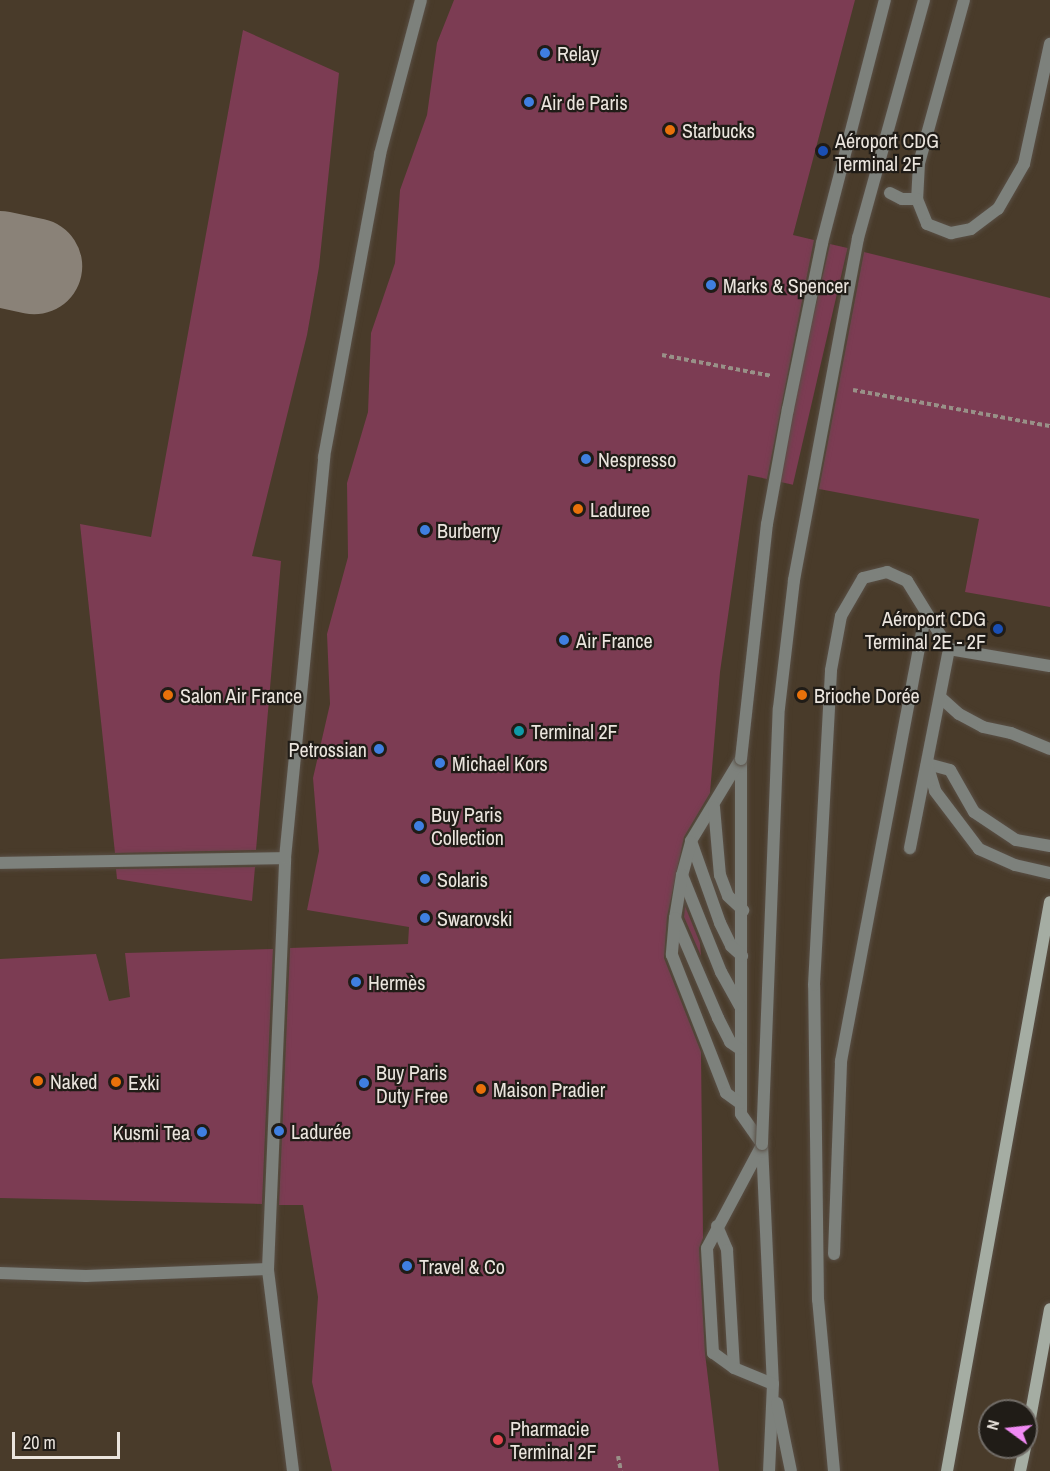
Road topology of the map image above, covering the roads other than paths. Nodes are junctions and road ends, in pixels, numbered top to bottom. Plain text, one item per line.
1 (421, 0) edge
2 (885, 0) edge
3 (924, 0) edge
4 (964, 0) edge
5 (1050, 44) edge
6 (890, 193) dead end
7 (917, 199) junction
8 (926, 613) junction
9 (950, 649) junction
10 (1050, 666) edge
11 (940, 697) junction
12 (1050, 749) edge
13 (741, 759) junction
14 (927, 764) junction
15 (714, 807) junction
16 (691, 841) junction
17 (1050, 846) edge
18 (910, 848) dead end
19 (285, 858) junction
20 (0, 863) edge
21 (1050, 873) edge
22 (682, 875) junction
23 (1050, 902) edge
24 (743, 910) junction
25 (675, 918) junction
26 (742, 956) junction
27 (740, 1006) junction
28 (740, 1049) junction
29 (741, 1103) junction
30 (762, 1144) junction
31 (717, 1226) junction
32 (834, 1254) dead end
33 (268, 1269) junction
34 (0, 1273) edge
35 (1050, 1309) edge
36 (734, 1368) junction
37 (773, 1384) junction
38 (1034, 1399) edge
39 (293, 1471) edge
40 (769, 1471) edge
41 (792, 1471) edge
42 (834, 1471) edge
43 (947, 1471) edge

1 - 19 lane
2 - 13 lane, bridge
3 - 30 lane, bridge
4 - 7 lane
5 - 7 lane
6 - 7 lane
8 - 9 lane
8 - 32 lane
8 - 42 lane
9 - 10 lane
9 - 11 lane
11 - 12 lane
11 - 14 lane
13 - 15 lane
13 - 24 lane
14 - 17 lane
14 - 18 lane
14 - 21 lane
15 - 16 lane
15 - 24 lane
16 - 22 lane
16 - 26 lane
19 - 20 lane
19 - 33 lane
22 - 25 lane
22 - 27 lane
23 - 43 main road
24 - 26 lane
25 - 28 lane
25 - 29 lane
26 - 27 lane
27 - 28 lane
28 - 29 lane
29 - 30 lane
30 - 31 lane
30 - 37 lane
31 - 36 lane
31 - 36 lane
33 - 34 lane
33 - 39 lane
35 - 38 main road
36 - 37 lane
37 - 40 lane
37 - 41 lane

